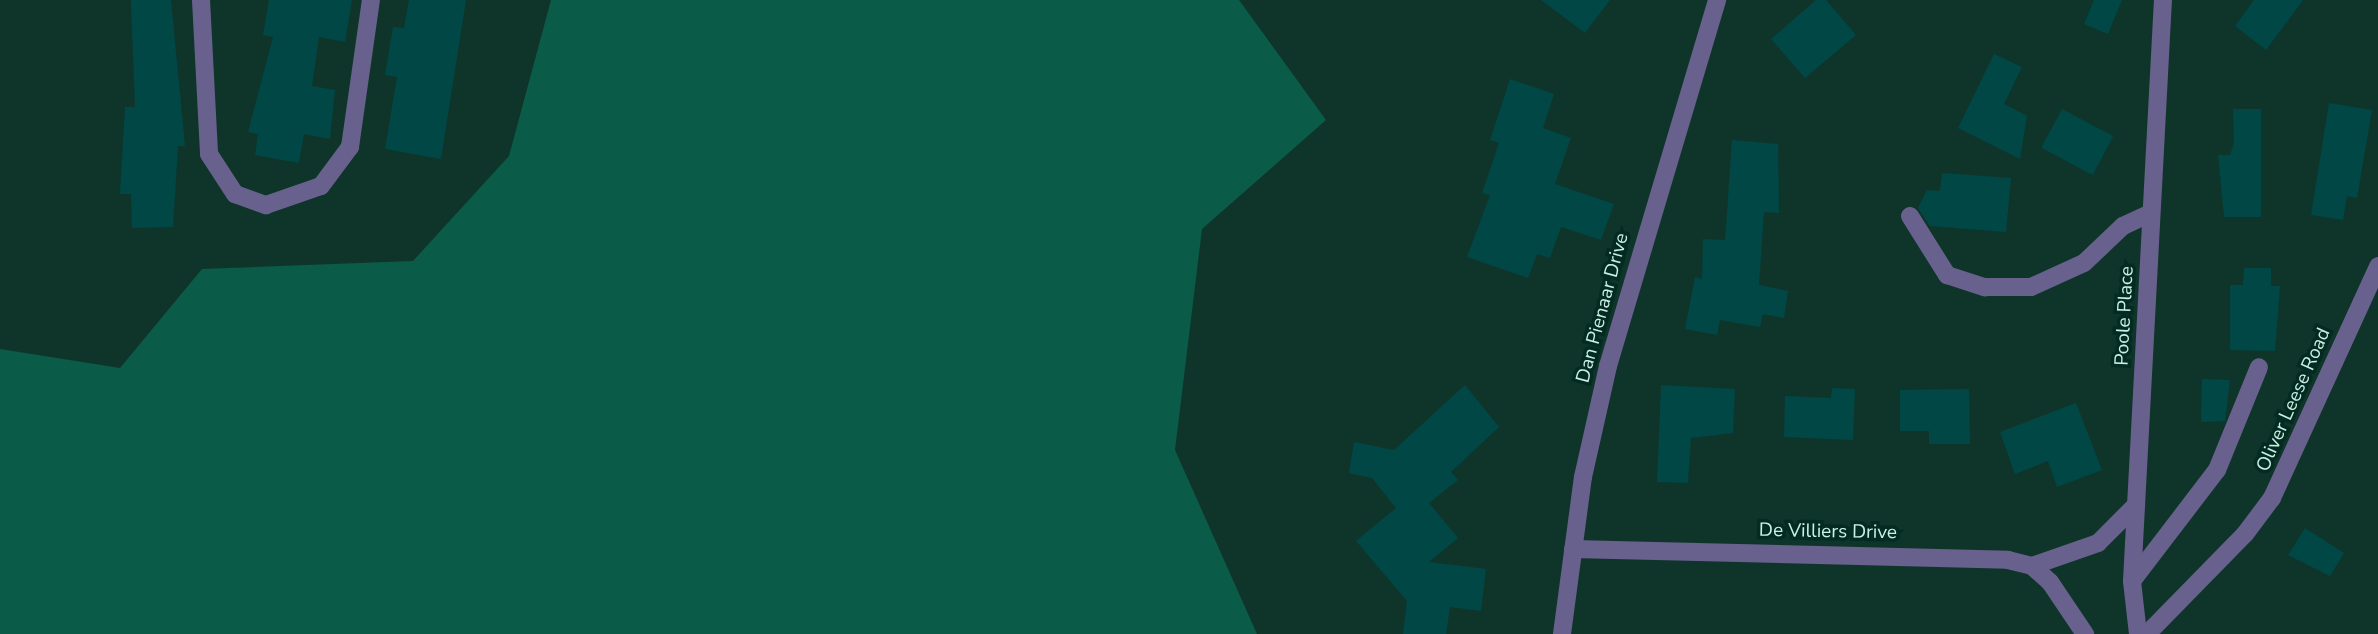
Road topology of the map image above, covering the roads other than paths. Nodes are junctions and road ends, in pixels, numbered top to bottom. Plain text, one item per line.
1 (201, 0) edge
2 (372, 0) edge
3 (1717, 0) edge
4 (2163, 0) edge
5 (2151, 212) junction
6 (1910, 216) dead end
7 (2378, 266) edge
8 (2259, 367) dead end
9 (2136, 505) junction
10 (1573, 549) junction
11 (2032, 566) junction
12 (2132, 581) junction
13 (1562, 634) edge
14 (2085, 634) edge
15 (2138, 634) edge
16 (2147, 634) edge

1 - 2 street
3 - 10 street, Dan Pienaar Drive
4 - 5 street, Poole Place
5 - 6 street
5 - 9 street, Poole Place
7 - 16 street, Oliver Leese Road
8 - 12 street
9 - 11 street
9 - 12 street, Poole Place
10 - 11 street, De Villiers Drive
10 - 13 street, Dan Pienaar Drive
11 - 14 street
12 - 15 street, Poole Place

